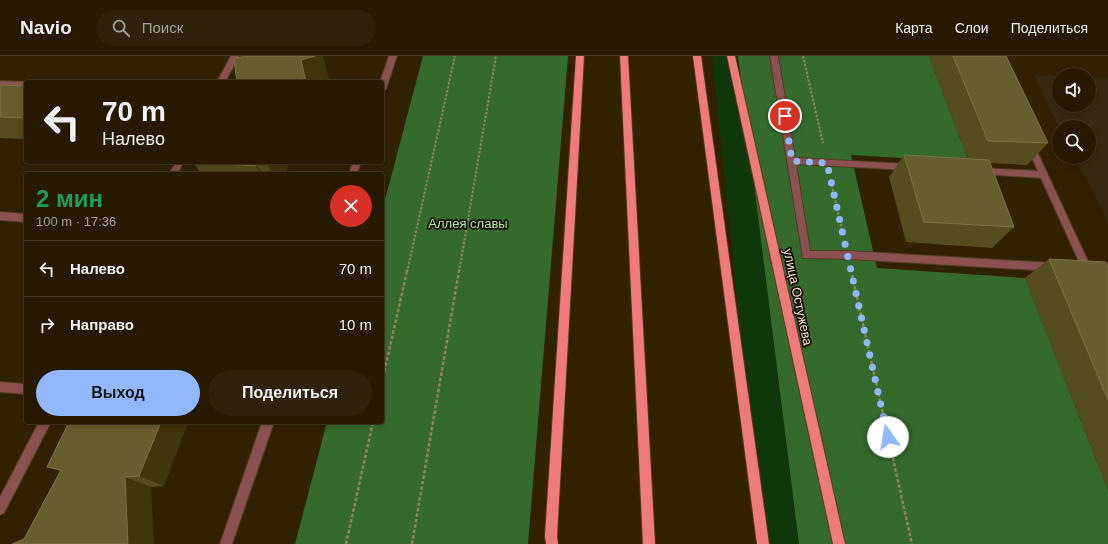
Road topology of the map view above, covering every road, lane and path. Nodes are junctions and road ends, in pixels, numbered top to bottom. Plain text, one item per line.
1 (235, 56) edge
2 (393, 56) edge
3 (455, 56) edge
4 (496, 56) edge
5 (580, 56) edge
6 (624, 56) edge
7 (697, 56) edge
8 (731, 56) edge
9 (774, 56) edge
10 (803, 56) edge
11 (222, 80) edge
12 (384, 83) edge
13 (0, 84) edge
14 (24, 85) edge
15 (1027, 140) edge
16 (792, 161) junction
17 (827, 163) junction
18 (920, 168) edge
19 (974, 171) edge
20 (1043, 175) junction
21 (0, 216) edge
22 (24, 218) edge
23 (848, 255) junction
24 (1062, 267) edge
25 (1092, 282) edge
26 (384, 373) edge
27 (0, 387) edge
28 (24, 389) edge
29 (44, 424) edge
30 (267, 424) edge
31 (373, 424) edge
32 (0, 509) edge
33 (226, 544) edge
34 (346, 544) edge
35 (412, 544) edge
36 (552, 544) edge
37 (649, 544) edge
38 (763, 544) edge
39 (839, 544) edge
40 (912, 544) edge

1 - 11 lane
2 - 12 lane
3 - 26 path
4 - 35 path
5 - 36 main road
6 - 37 main road
7 - 38 main road
8 - 39 main road, улица Остужева
9 - 16 lane
10 - 17 path
13 - 14 lane
15 - 20 lane
16 - 17 lane
16 - 23 lane
17 - 18 lane
17 - 23 path
19 - 20 lane
20 - 25 lane
21 - 22 lane
23 - 24 lane
23 - 40 path
27 - 28 lane
29 - 32 lane
30 - 33 lane
31 - 34 path

